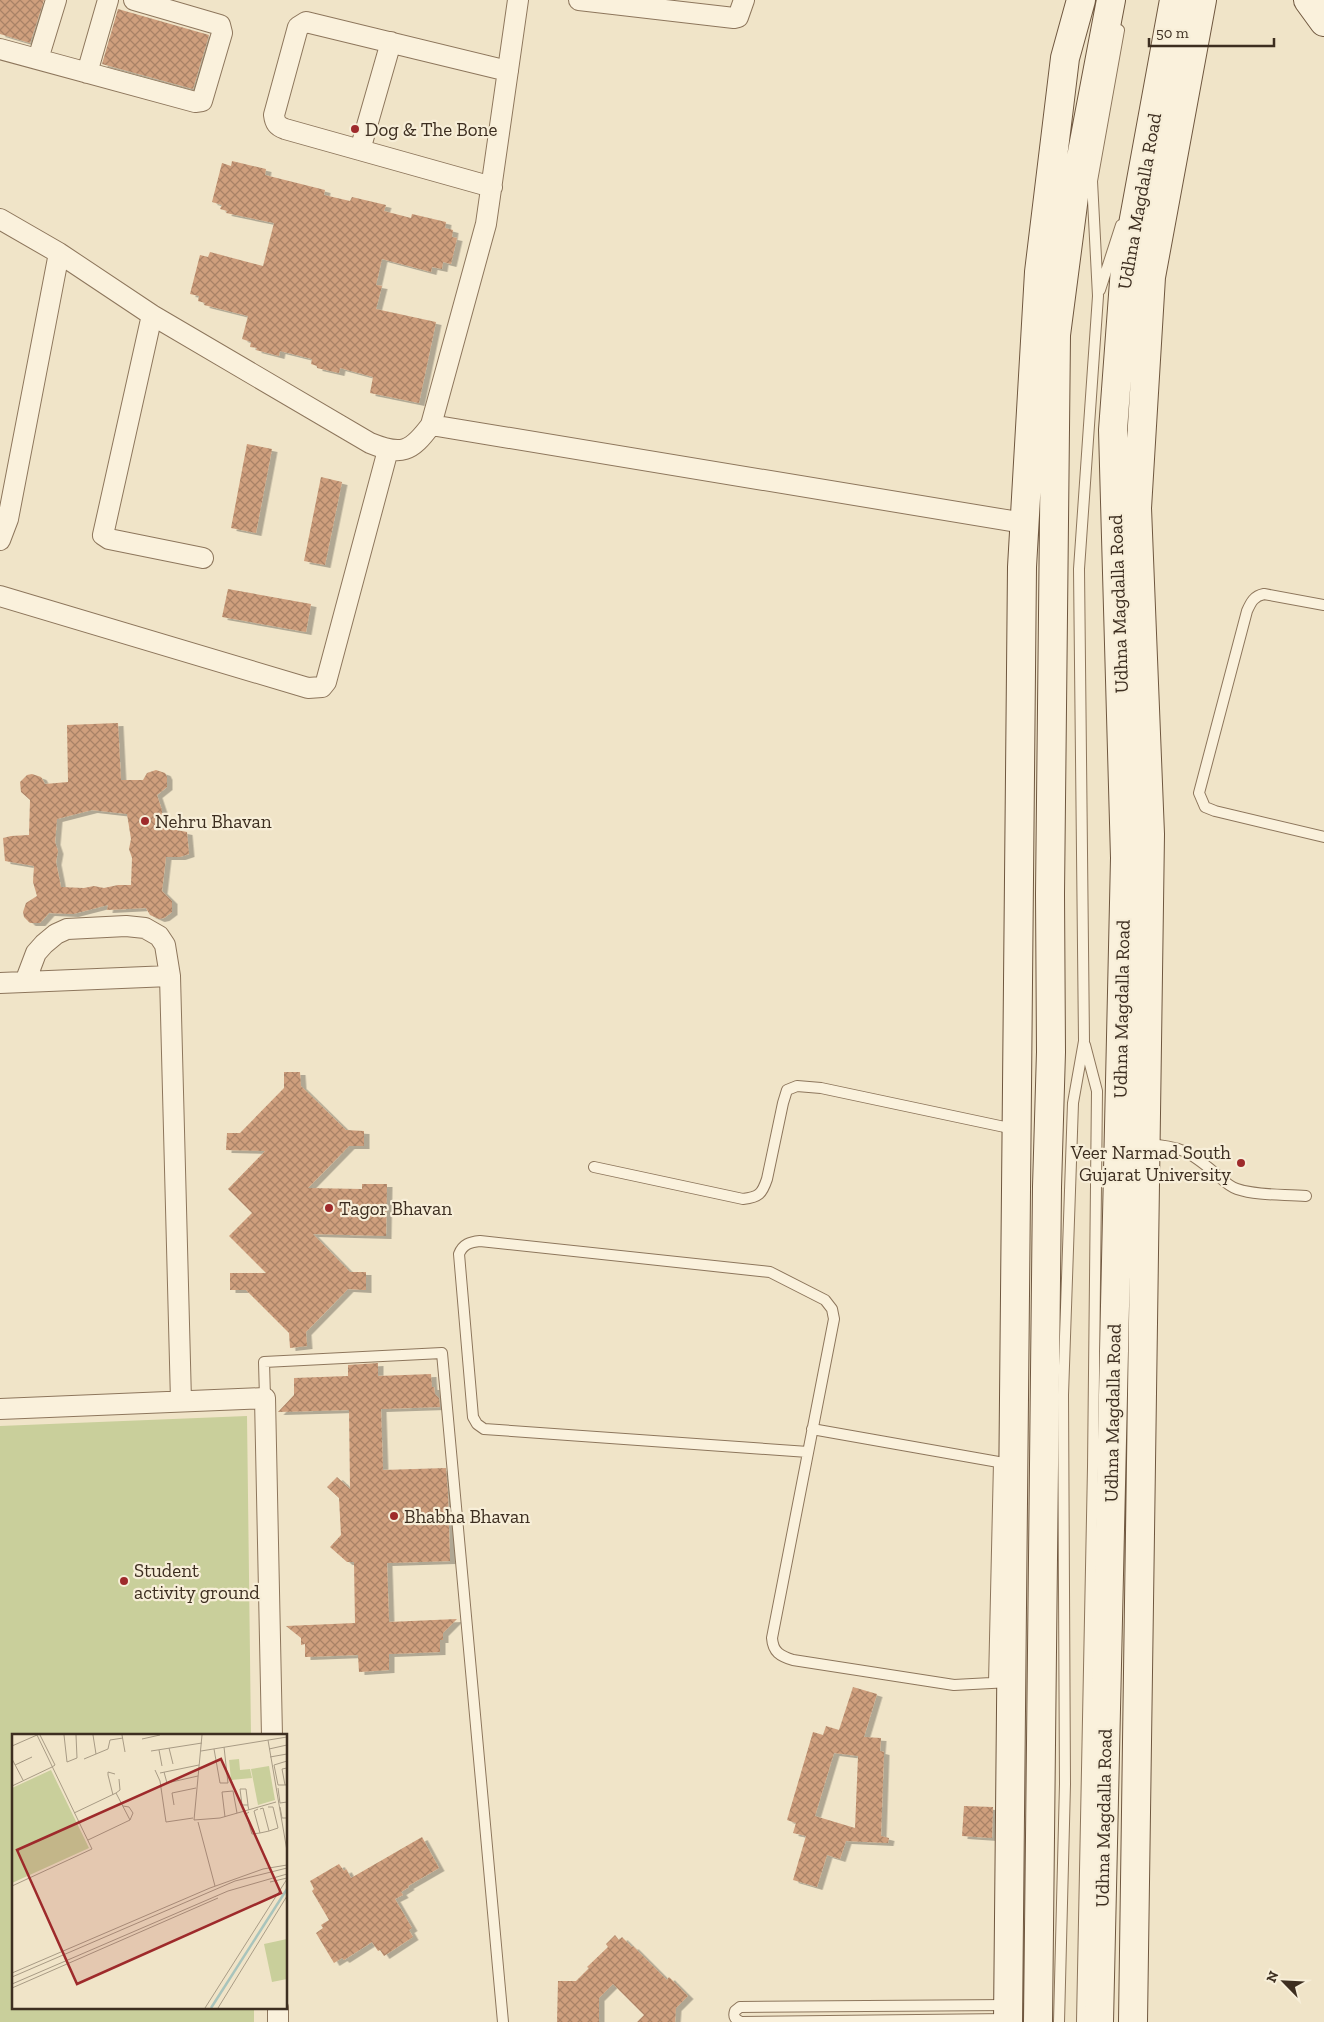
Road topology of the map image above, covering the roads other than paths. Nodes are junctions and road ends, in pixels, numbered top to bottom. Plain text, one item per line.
1 (56, 0) edge
2 (108, 0) edge
3 (134, 0) edge
4 (518, 0) edge
5 (579, 0) edge
6 (744, 0) edge
7 (1081, 0) edge
8 (1166, 0) edge
9 (1174, 0) edge
10 (1202, 0) edge
11 (1308, 0) edge
12 (629, 3) edge
13 (653, 4) edge
14 (1116, 11) edge
15 (1324, 22) edge
16 (391, 42) junction
17 (0, 49) edge
18 (38, 59) junction
19 (508, 71) junction
20 (87, 73) junction
21 (360, 150) junction
22 (492, 187) junction
23 (0, 219) edge
24 (59, 253) junction
25 (1098, 296) junction
26 (152, 315) junction
27 (431, 425) junction
28 (388, 450) junction
29 (1024, 523) junction
30 (0, 540) edge
31 (203, 558) dead end
32 (0, 596) edge
33 (1324, 605) edge
34 (1324, 836) edge
35 (1017, 929) junction
36 (1051, 958) junction
37 (170, 976) junction
38 (26, 982) junction
39 (0, 983) edge
40 (1084, 1041) junction
41 (1015, 1129) junction
42 (1146, 1144) junction
43 (594, 1167) dead end
44 (1306, 1196) dead end
45 (265, 1398) junction
46 (181, 1401) junction
47 (0, 1409) edge
48 (812, 1429) junction
49 (808, 1452) junction
50 (1006, 1463) junction
51 (1002, 1682) junction
52 (272, 1734) edge
53 (1099, 2011) edge
54 (1133, 2012) edge
55 (1008, 2015) edge
56 (503, 2022) edge
57 (742, 2022) edge
58 (1038, 2022) edge
59 (1059, 2022) edge
60 (1082, 2022) edge

1 - 18 street
2 - 20 street
3 - 20 street
4 - 19 street
5 - 12 street
6 - 13 street
7 - 29 main road
8 - 25 lane
9 - 53 main road, Udhna Magdalla Road
10 - 42 main road
11 - 15 main road
12 - 13 street
14 - 25 lane
14 - 36 main road
16 - 19 street
16 - 21 street
16 - 21 street
17 - 18 street
18 - 20 street
19 - 22 street
21 - 22 street
22 - 27 street
23 - 24 street
24 - 26 street
24 - 30 street
25 - 40 lane
26 - 28 street
26 - 31 street
27 - 28 street
27 - 29 street
28 - 32 street
29 - 35 main road
33 - 34 lane
35 - 36 main road
35 - 41 main road
36 - 58 main road
37 - 38 street
37 - 38 street
37 - 46 street
38 - 39 street
40 - 59 lane
40 - 60 lane
41 - 43 lane
41 - 50 main road
42 - 44 lane
42 - 54 main road
45 - 46 street
45 - 52 street
45 - 56 lane
46 - 47 street
48 - 49 lane
48 - 49 lane
48 - 50 lane
49 - 51 lane
50 - 51 main road
51 - 55 main road
53 - 54 main road
55 - 57 lane
55 - 57 lane

